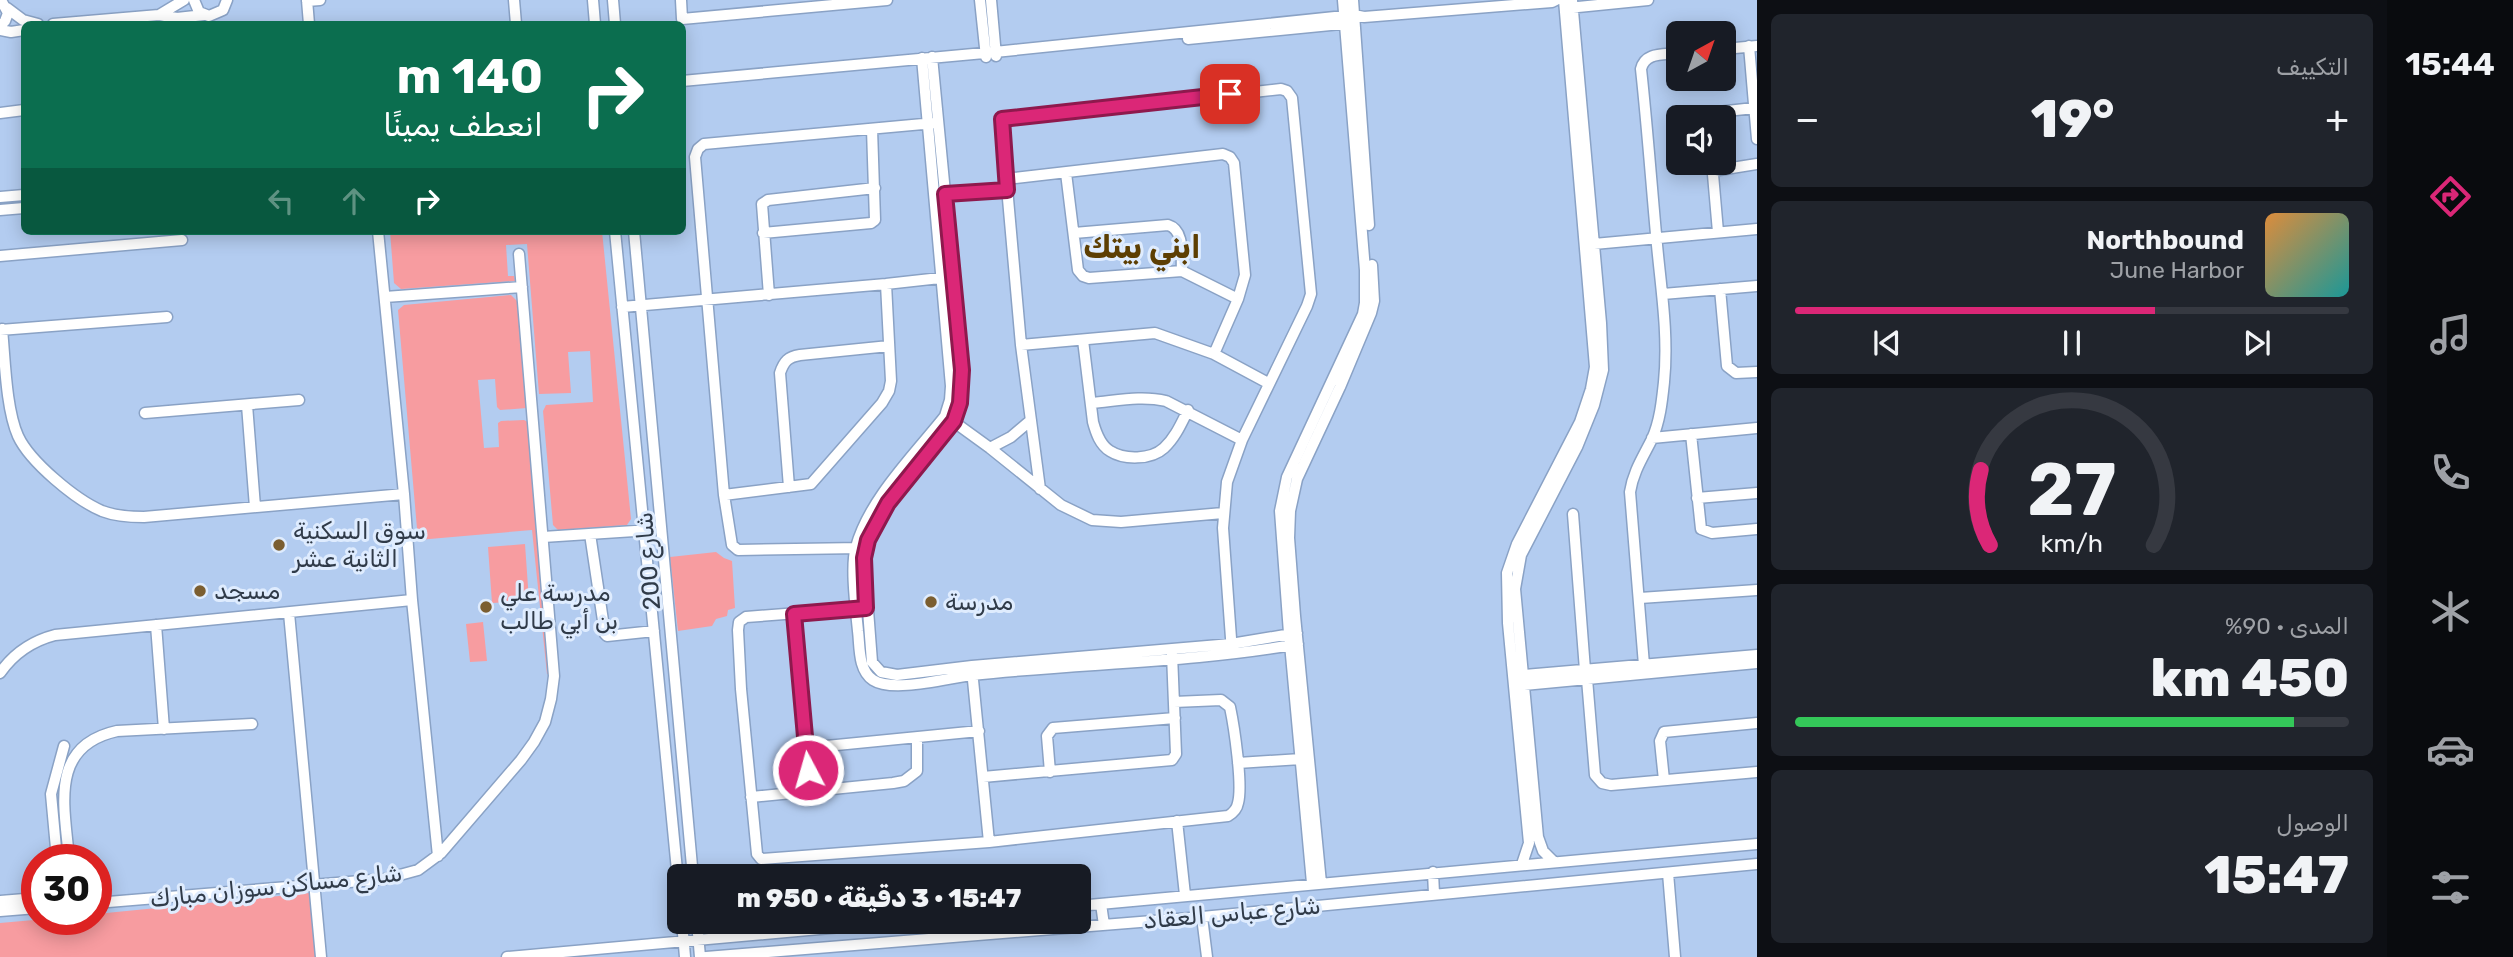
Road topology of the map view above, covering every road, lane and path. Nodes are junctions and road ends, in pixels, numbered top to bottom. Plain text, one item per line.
1 (184, 0) edge
2 (194, 0) edge
3 (227, 0) edge
4 (320, 0) edge
5 (514, 0) edge
6 (593, 0) edge
7 (613, 0) edge
8 (681, 0) edge
9 (887, 0) edge
10 (980, 0) edge
11 (991, 0) edge
12 (1343, 0) edge
13 (1353, 0) edge
14 (1648, 0) edge
15 (307, 1) edge
16 (1554, 1) edge
17 (4, 3) edge
18 (1568, 4) edge
19 (159, 15) junction
20 (204, 15) junction
21 (1352, 19) junction
22 (26, 21) edge
23 (88, 21) edge
24 (309, 21) edge
25 (516, 21) edge
26 (595, 21) edge
27 (615, 21) edge
28 (682, 21) edge
29 (686, 22) edge
30 (0, 28) edge
31 (21, 30) edge
32 (1753, 46) edge
33 (991, 54) junction
34 (1666, 55) edge
35 (927, 60) junction
36 (686, 83) edge
37 (1754, 108) junction
38 (21, 110) edge
39 (1736, 110) edge
40 (0, 113) edge
41 (934, 123) junction
42 (872, 129) junction
43 (1757, 139) edge
44 (1757, 164) edge
45 (1736, 165) edge
46 (1066, 173) junction
47 (1713, 175) edge
48 (1006, 185) junction
49 (875, 188) junction
50 (945, 194) junction
51 (21, 195) edge
52 (0, 197) edge
53 (21, 208) edge
54 (0, 210) edge
55 (1757, 229) edge
56 (1718, 232) junction
57 (763, 233) junction
58 (1074, 233) junction
59 (136, 235) edge
60 (379, 235) edge
61 (615, 235) edge
62 (634, 235) edge
63 (1656, 238) junction
64 (182, 240) dead end
65 (137, 244) junction
66 (1594, 244) junction
67 (519, 254) dead end
68 (0, 256) edge
69 (1182, 271) junction
70 (948, 277) junction
71 (886, 284) junction
72 (1757, 286) edge
73 (522, 287) junction
74 (1720, 289) junction
75 (1663, 294) junction
76 (769, 295) junction
77 (385, 297) junction
78 (1238, 299) junction
79 (707, 300) junction
80 (641, 306) junction
81 (622, 307) junction
82 (167, 317) dead end
83 (1597, 324) junction
84 (1, 330) edge
85 (1083, 340) junction
86 (1021, 345) junction
87 (889, 346) junction
88 (1214, 354) junction
89 (1757, 372) edge
90 (1268, 383) junction
91 (299, 400) dead end
92 (1091, 403) junction
93 (247, 405) junction
94 (1188, 411) junction
95 (145, 414) dead end
96 (949, 419) junction
97 (1031, 420) junction
98 (1757, 428) edge
99 (1691, 434) junction
100 (1652, 438) junction
101 (1242, 440) junction
102 (990, 448) junction
103 (789, 487) junction
104 (1040, 489) junction
105 (1757, 493) edge
106 (404, 494) junction
107 (724, 495) junction
108 (1697, 498) junction
109 (255, 508) junction
110 (1223, 513) junction
111 (1573, 514) dead end
112 (1757, 529) edge
113 (661, 530) junction
114 (645, 531) junction
115 (590, 534) junction
116 (543, 537) junction
117 (860, 548) junction
118 (1757, 590) edge
119 (1640, 598) junction
120 (412, 600) junction
121 (861, 608) junction
122 (289, 613) junction
123 (794, 614) junction
124 (1513, 623) junction
125 (156, 625) junction
126 (654, 631) junction
127 (1294, 639) junction
128 (1231, 648) junction
129 (1172, 654) junction
130 (1757, 655) edge
131 (1757, 663) edge
132 (1644, 665) junction
133 (1667, 667) junction
134 (972, 671) junction
135 (0, 673) edge
136 (1586, 675) junction
137 (1523, 680) junction
138 (1174, 702) junction
139 (1175, 718) junction
140 (1757, 723) edge
141 (252, 724) dead end
142 (164, 729) junction
143 (979, 731) junction
144 (917, 738) junction
145 (64, 746) dead end
146 (806, 748) junction
147 (1300, 759) junction
148 (1238, 763) junction
149 (1050, 772) junction
150 (1757, 772) edge
151 (983, 777) junction
152 (1664, 780) junction
153 (811, 792) junction
154 (51, 794) junction
155 (63, 794) junction
156 (751, 797) junction
157 (1177, 821) junction
158 (989, 842) junction
159 (1534, 842) junction
160 (56, 844) edge
161 (68, 844) edge
162 (1757, 844) edge
163 (438, 856) junction
164 (1554, 862) junction
165 (676, 864) edge
166 (692, 864) edge
167 (1522, 864) junction
168 (1757, 864) edge
169 (1433, 872) junction
170 (1668, 873) junction
171 (1317, 883) junction
172 (315, 885) junction
173 (1434, 894) junction
174 (1185, 895) junction
175 (21, 899) edge
176 (0, 901) edge
177 (112, 902) edge
178 (1101, 904) junction
179 (1091, 905) edge
180 (21, 909) edge
181 (0, 911) edge
182 (1202, 917) junction
183 (1104, 925) junction
184 (683, 934) edge
185 (698, 934) edge
186 (764, 934) edge
187 (698, 940) junction
188 (684, 941) junction
189 (630, 952) edge
190 (321, 957) edge
191 (507, 957) edge
192 (685, 957) edge
193 (700, 957) edge
194 (706, 957) edge
195 (1207, 957) edge
196 (1675, 957) edge

1 - 19 street
2 - 20 street
3 - 20 street
4 - 15 street
5 - 25 street
6 - 26 street
7 - 27 street
8 - 28 street
9 - 29 street
10 - 33 street
11 - 33 street
12 - 21 street
13 - 21 street
14 - 18 street
15 - 24 street
16 - 18 street
16 - 21 street
17 - 22 street
17 - 30 street
18 - 66 street
18 - 83 street
19 - 20 street
19 - 23 street
21 - 33 street
21 - 127 street
30 - 31 street
32 - 37 street
33 - 35 street
34 - 63 street
35 - 36 street
35 - 41 street
37 - 39 street
37 - 43 street
38 - 40 street
41 - 42 street
41 - 50 street
41 - 70 street
42 - 49 street
42 - 79 street
44 - 45 street
46 - 48 street
46 - 58 street
46 - 78 street
47 - 56 street
48 - 50 street
48 - 86 street
48 - 90 street
49 - 57 street
49 - 57 street
50 - 70 street
51 - 52 street
53 - 54 street
55 - 56 street
56 - 63 street
57 - 76 street
58 - 69 street
58 - 69 street
59 - 65 street
60 - 77 street
61 - 81 street, شارع 200
62 - 80 street, شارع 200
63 - 66 street
63 - 75 street
64 - 65 street
65 - 68 street
66 - 83 street
67 - 73 street, شارع مساكن سوزان مبارك
69 - 78 street
70 - 71 street
70 - 96 street
71 - 76 street
71 - 87 street
72 - 74 street
73 - 77 street
73 - 116 street, شارع مساكن سوزان مبارك
74 - 75 street
74 - 89 street
75 - 100 street
76 - 79 street
77 - 106 street
78 - 88 street
79 - 80 street
79 - 107 street
80 - 81 street
80 - 113 street, شارع 200
81 - 114 street, شارع 200
82 - 84 street
83 - 124 street
84 - 109 street
85 - 86 street
85 - 88 street
85 - 92 street
86 - 97 street
87 - 103 street
87 - 103 street
88 - 90 street
90 - 101 street
91 - 93 street
92 - 94 street
92 - 94 street
93 - 95 street
93 - 109 street
94 - 101 street
96 - 102 street
96 - 117 street
97 - 102 street
97 - 104 street
98 - 99 street
99 - 100 street
99 - 108 street
100 - 119 street
101 - 110 street
102 - 104 street
103 - 107 street
104 - 110 street
105 - 108 street
106 - 109 street
106 - 120 street
107 - 117 street
108 - 112 street
110 - 128 street
111 - 136 street
113 - 114 street
113 - 166 street, شارع 200
114 - 115 street
114 - 126 street, شارع 200
115 - 116 street
115 - 126 street
116 - 163 street, شارع مساكن سوزان مبارك
117 - 121 street
118 - 119 street
119 - 132 street
120 - 122 street
120 - 163 street
121 - 123 street
121 - 134 street
122 - 125 street
122 - 172 street
123 - 146 street
123 - 156 street
124 - 137 street
124 - 159 street
125 - 135 street
125 - 142 street
126 - 165 street, شارع 200
127 - 128 street
127 - 147 street
127 - 171 street
128 - 129 street
129 - 134 street
129 - 138 street
130 - 133 street
131 - 133 street
132 - 133 street
132 - 136 street
133 - 136 street
134 - 143 street
136 - 137 street
136 - 152 street
137 - 159 street
138 - 139 street
138 - 148 street
139 - 149 street
139 - 149 street
140 - 152 street
141 - 142 street
142 - 155 street
143 - 144 street
143 - 151 street
144 - 146 street
144 - 153 street
145 - 154 street
146 - 153 street
147 - 148 street
147 - 171 street
148 - 157 street
149 - 151 street
150 - 152 street
151 - 158 street
153 - 156 street
154 - 155 street
154 - 160 street
155 - 161 street
156 - 158 street
157 - 158 street
157 - 174 street
159 - 164 street
159 - 167 street
162 - 164 street, شارع عباس العقاد
163 - 172 street, شارع مساكن سوزان مبارك
164 - 167 street, شارع عباس العقاد
167 - 169 street, شارع عباس العقاد
168 - 170 street, شارع عباس العقاد
169 - 171 street, شارع عباس العقاد
169 - 173 street
170 - 173 street, شارع عباس العقاد
170 - 196 street
171 - 174 street, شارع عباس العقاد
172 - 177 street, شارع مساكن سوزان مبارك
172 - 190 street
173 - 182 street, شارع عباس العقاد
174 - 178 street, شارع عباس العقاد
175 - 176 street
178 - 179 street, شارع عباس العقاد
178 - 183 street
180 - 181 street
182 - 183 street, شارع عباس العقاد
182 - 195 street
183 - 194 street, شارع عباس العقاد
184 - 188 street
185 - 187 street
186 - 187 street
187 - 188 street
187 - 193 street
188 - 189 street
188 - 192 street
189 - 191 street

